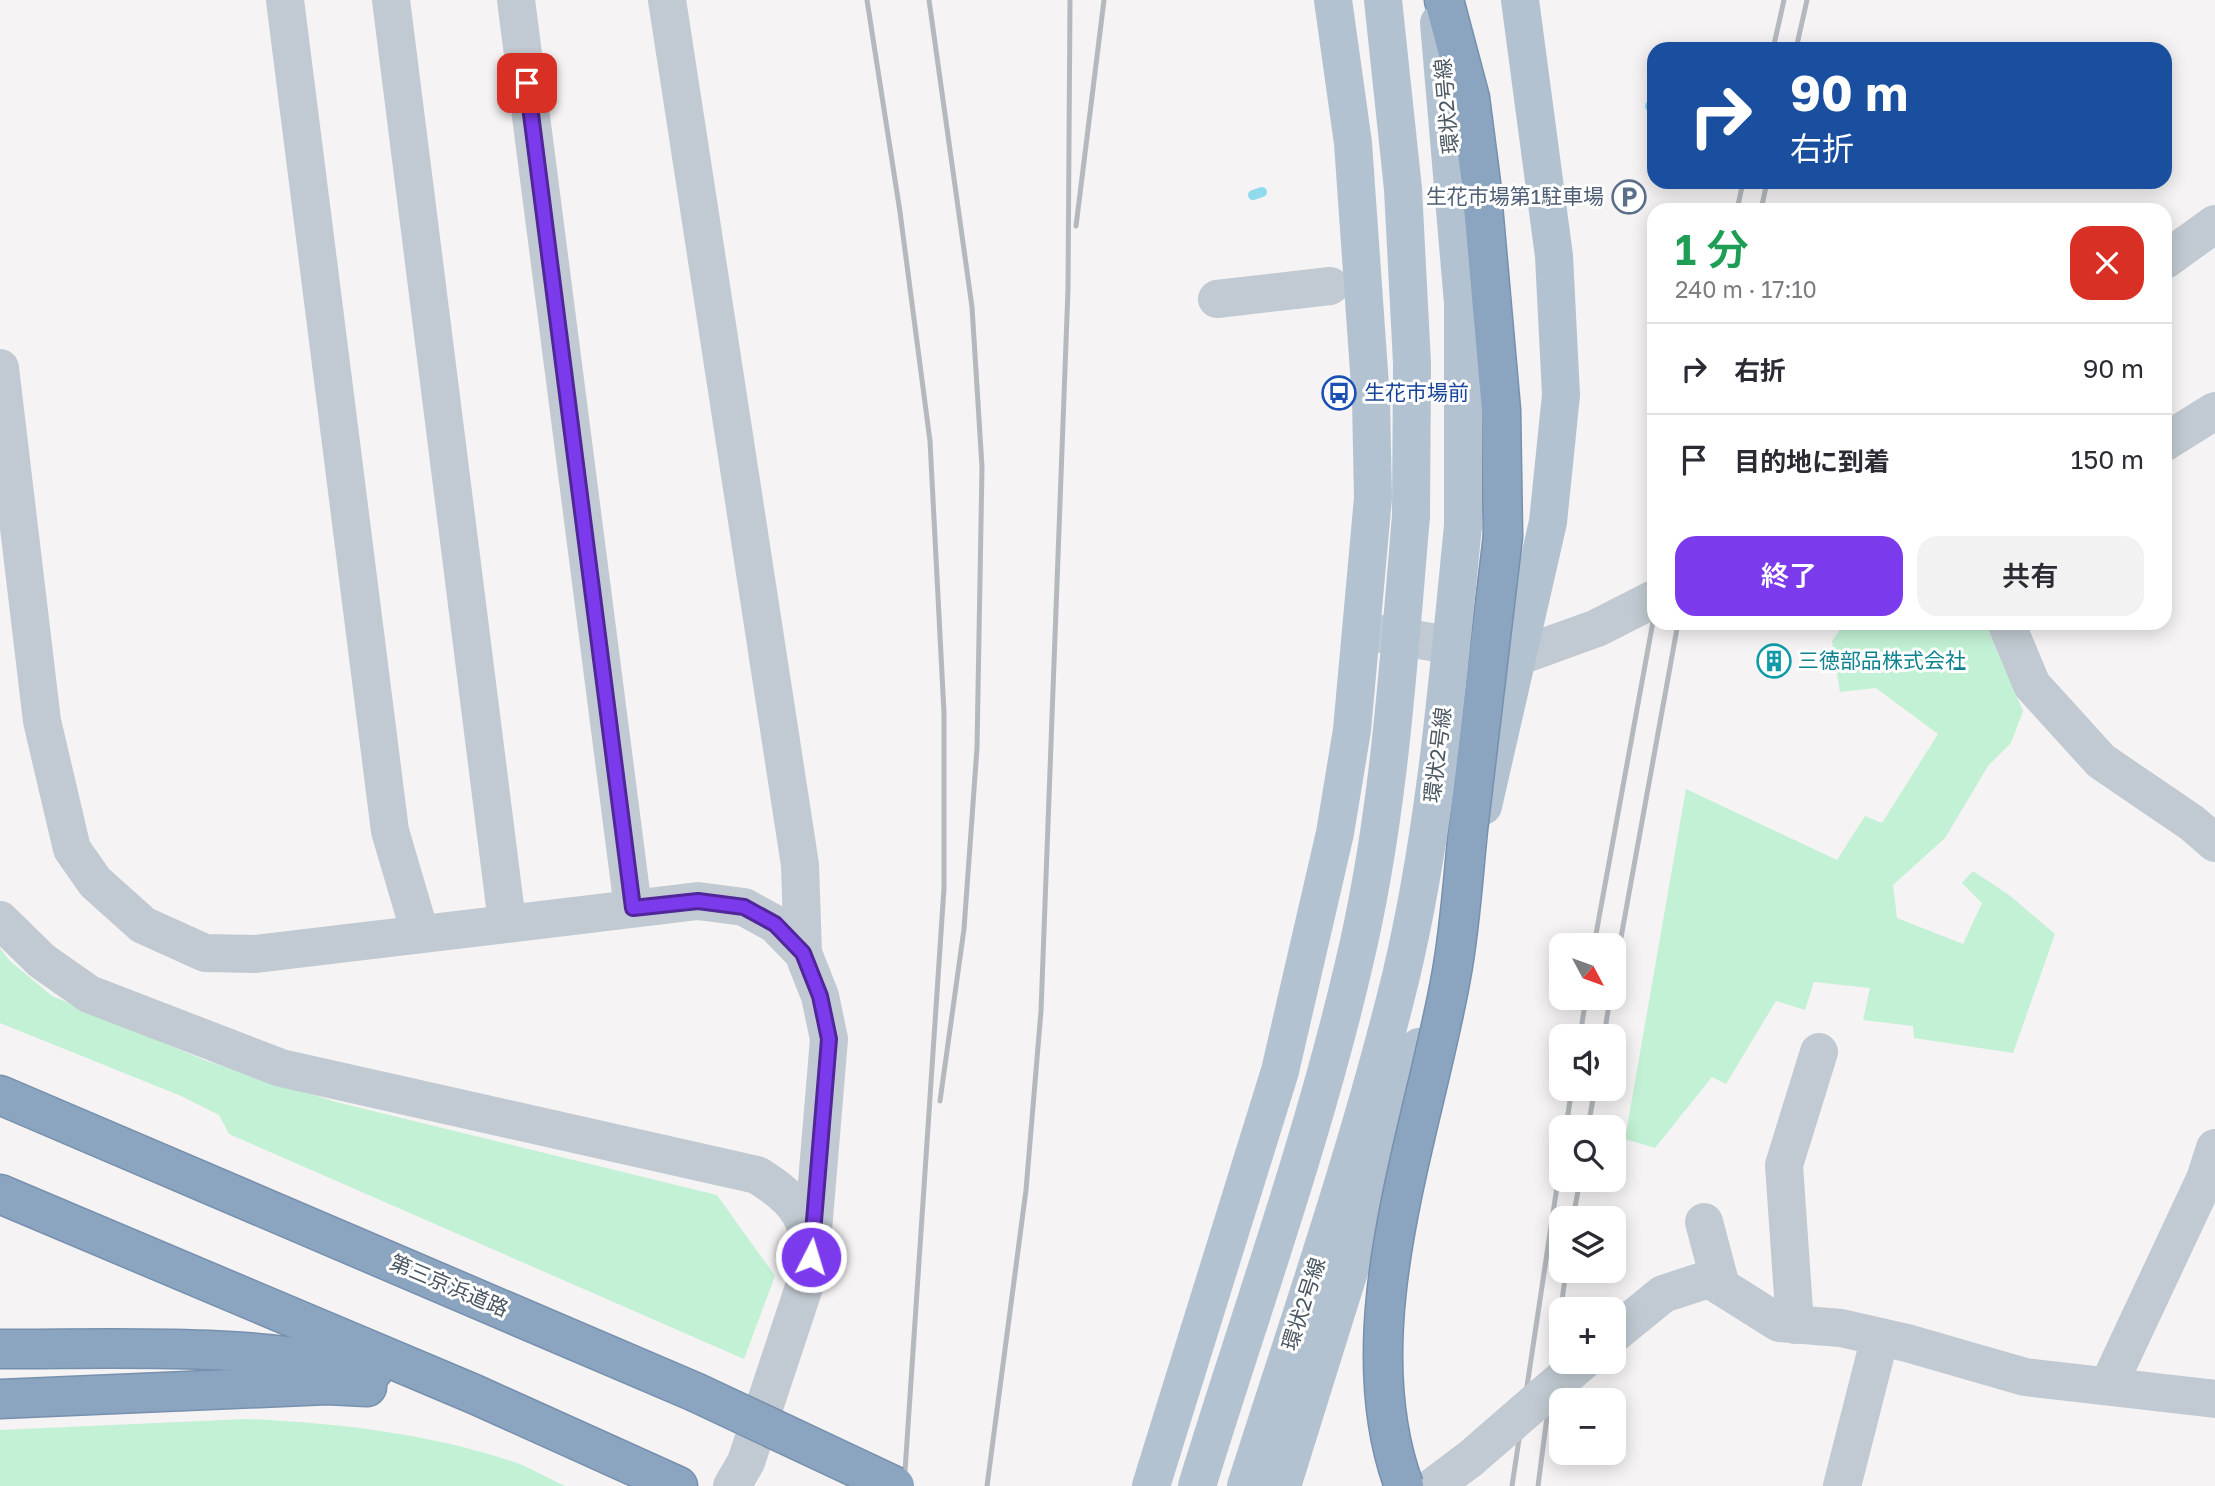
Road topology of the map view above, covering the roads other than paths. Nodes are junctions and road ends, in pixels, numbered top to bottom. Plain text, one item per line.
1 (285, 0) edge
2 (391, 0) edge
3 (516, 0) edge
4 (667, 0) edge
5 (1333, 0) edge
6 (1383, 0) edge
7 (1437, 0) edge
8 (1444, 0) edge
9 (1520, 0) edge
10 (2215, 224) edge
11 (2172, 255) edge
12 (1330, 286) dead end
13 (1217, 299) dead end
14 (0, 368) edge
15 (2215, 411) edge
16 (2172, 438) edge
17 (1647, 603) edge
18 (2009, 630) edge
19 (1362, 631) junction
20 (1520, 656) junction
21 (2215, 843) edge
22 (633, 908) junction
23 (0, 920) edge
24 (507, 922) junction
25 (421, 933) junction
26 (803, 953) junction
27 (1819, 1052) dead end
28 (0, 1095) edge
29 (2214, 1156) edge
30 (0, 1194) edge
31 (1704, 1222) dead end
32 (812, 1242) junction
33 (1721, 1286) junction
34 (1626, 1323) edge
35 (1795, 1325) junction
36 (1880, 1337) junction
37 (0, 1349) edge
38 (1568, 1374) edge
39 (2108, 1386) junction
40 (474, 1394) junction
41 (0, 1399) edge
42 (2215, 1399) edge
43 (668, 1482) edge
44 (732, 1486) edge
45 (895, 1486) edge
46 (1151, 1486) edge
47 (1196, 1486) edge
48 (1246, 1486) edge
49 (1282, 1486) edge
50 (1404, 1486) edge
51 (1434, 1486) edge
52 (1842, 1486) edge

1 - 25 street
2 - 24 street
3 - 22 street
4 - 26 street
5 - 19 main road
6 - 47 main road, bridge
7 - 48 main road, 環状2号線, bridge
8 - 50 highway, bridge
9 - 20 main road
10 - 11 street
12 - 13 street
14 - 25 street
15 - 16 street
17 - 20 street
18 - 21 street
19 - 20 street
19 - 46 main road
20 - 49 main road
22 - 24 street
22 - 26 street
23 - 32 street
24 - 25 street
26 - 32 street
27 - 35 street
28 - 45 highway, 第三京浜道路, bridge
29 - 39 street
30 - 40 highway
31 - 33 street
32 - 44 street
33 - 34 street
33 - 35 street
35 - 36 street
36 - 39 street
36 - 52 street
37 - 40 highway
38 - 51 street, bridge
39 - 42 street
40 - 41 highway
40 - 43 highway

